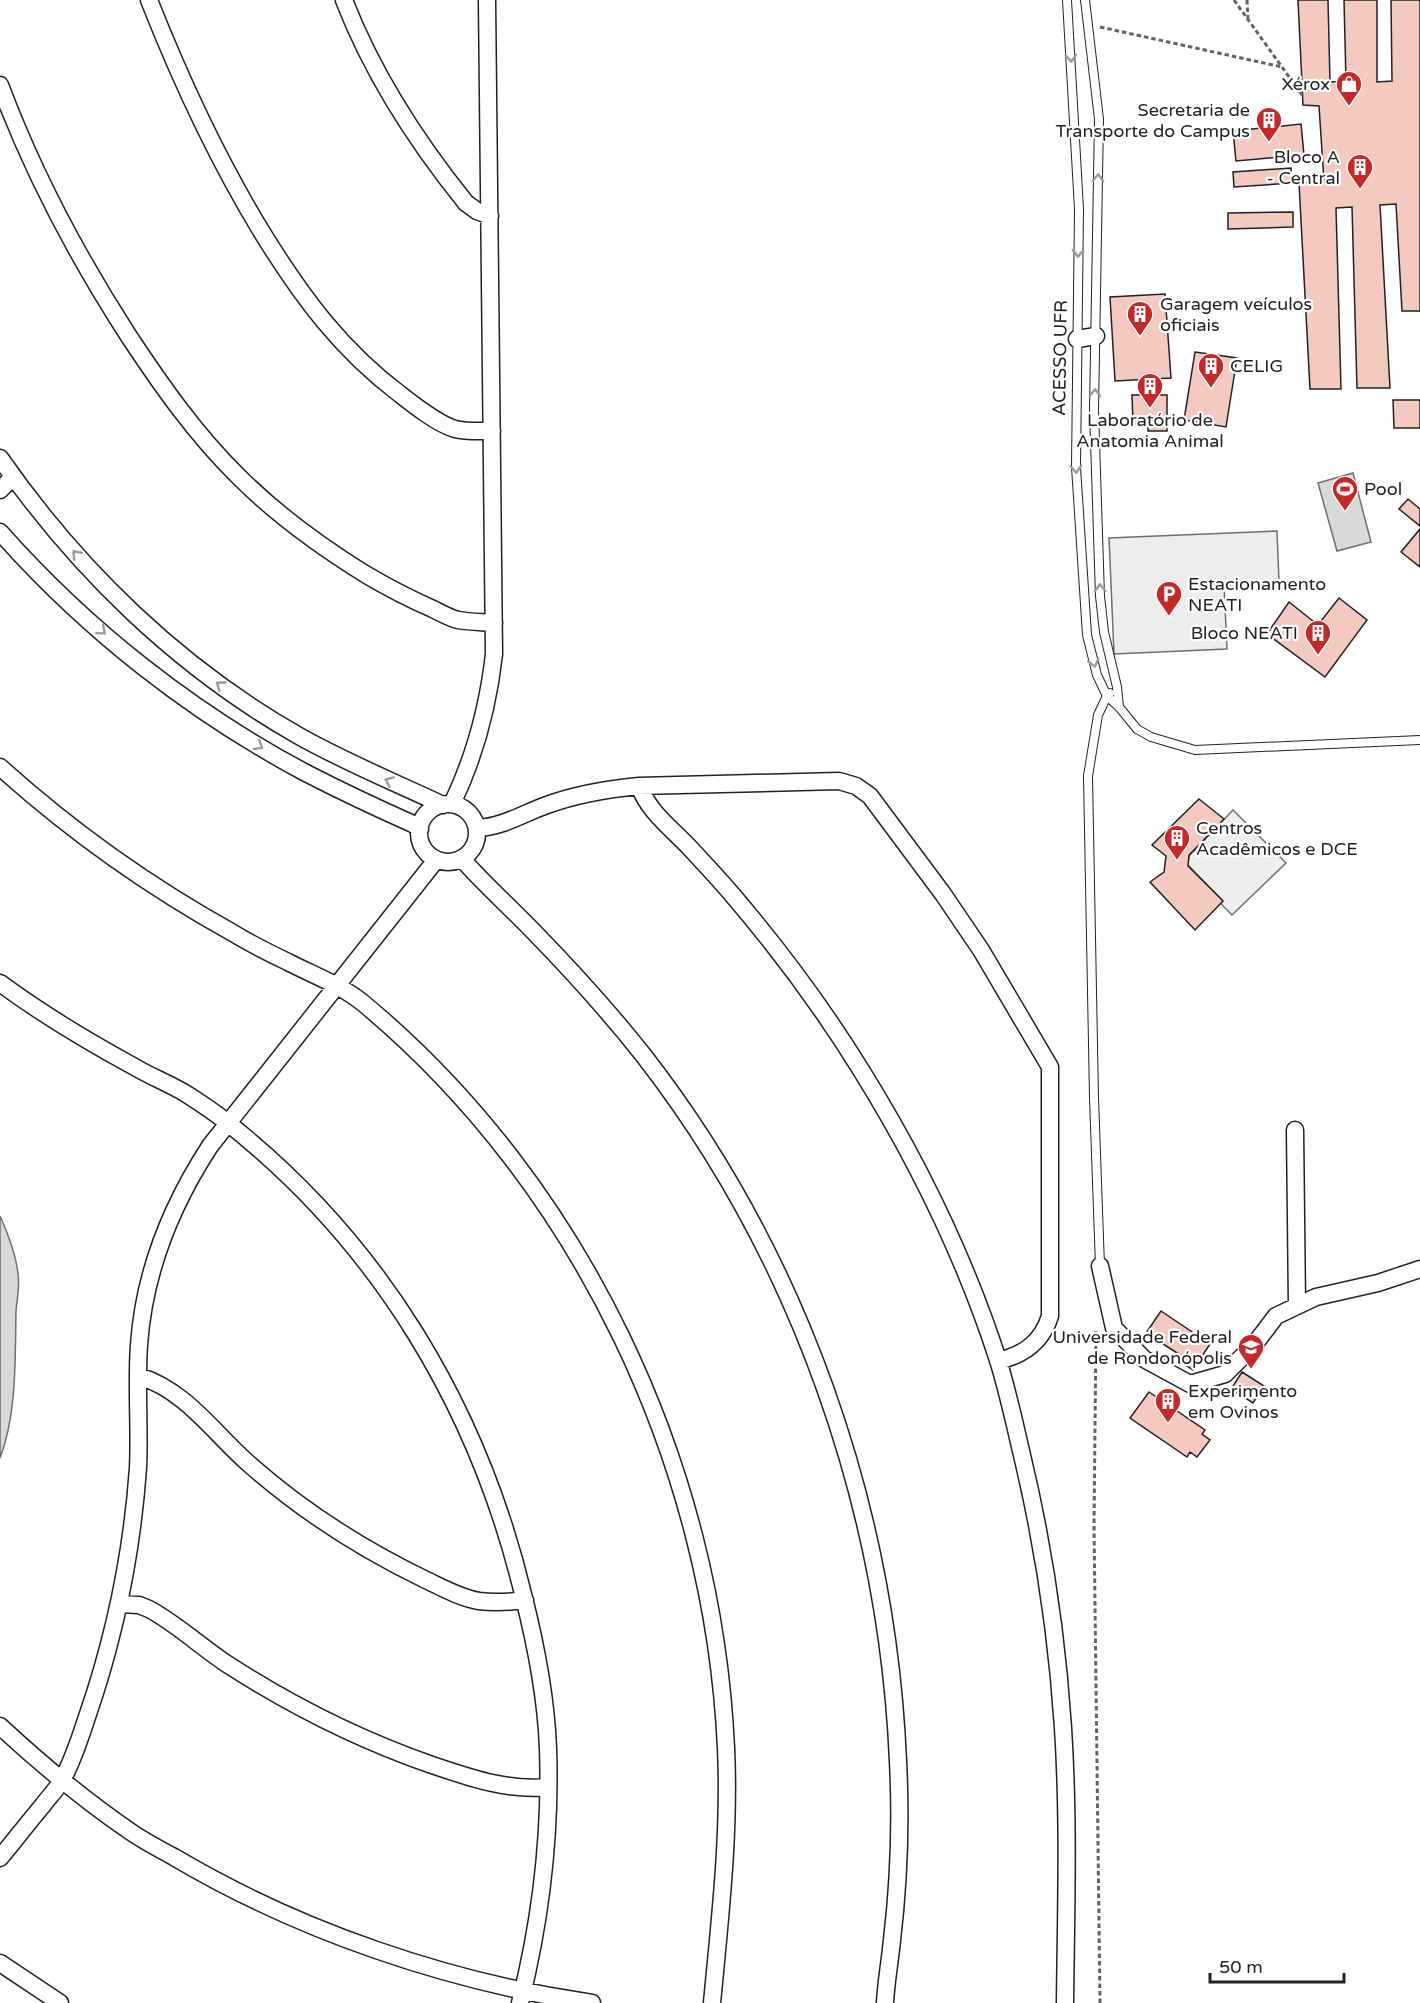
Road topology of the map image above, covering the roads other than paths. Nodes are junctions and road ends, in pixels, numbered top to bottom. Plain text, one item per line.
1 (149, 0) edge
2 (344, 0) edge
3 (487, 0) edge
4 (1067, 0) edge
5 (1085, 0) edge
6 (0, 85) edge
7 (489, 216) junction
8 (1095, 336) junction
9 (1077, 339) junction
10 (492, 431) junction
11 (0, 458) edge
12 (13, 477) junction
13 (0, 490) edge
14 (0, 532) edge
15 (494, 623) junction
16 (1104, 632) junction
17 (1087, 634) junction
18 (1118, 687) junction
19 (1107, 696) junction
20 (1119, 707) junction
21 (1420, 740) edge
22 (0, 767) edge
23 (639, 786) junction
24 (448, 805) junction
25 (477, 828) junction
26 (420, 830) junction
27 (462, 859) junction
28 (436, 860) junction
29 (0, 983) edge
30 (337, 985) junction
31 (228, 1123) junction
32 (1295, 1131) dead end
33 (1100, 1266) joint
34 (1420, 1269) edge
35 (1298, 1306) junction
36 (998, 1361) junction
37 (139, 1376) junction
38 (525, 1600) junction
39 (119, 1604) junction
40 (0, 1726) edge
41 (62, 1781) junction
42 (548, 1787) junction
43 (0, 1858) edge
44 (0, 1963) edge
45 (522, 1996) edge
46 (60, 2003) edge
47 (592, 2003) edge
48 (712, 2003) edge
49 (885, 2003) edge
50 (1065, 2003) edge

1 - 10 street
2 - 7 street
3 - 7 street
4 -> 9 lane, ACESSO UFR
8 -> 5 lane
6 - 15 street
7 - 10 street
8 - 9 street
16 -> 8 lane
9 -> 17 lane, ACESSO UFR
10 - 15 street
11 - 12 street
12 - 13 street
24 -> 12 street
14 -> 26 street
15 - 24 street
16 - 17 lane
16 - 18 lane
17 -> 19 lane, ACESSO UFR
18 - 19 lane
18 - 20 lane
19 - 20 lane, ACESSO UFR
19 - 33 lane
20 - 21 lane, ACESSO UFR
22 - 30 street
23 - 25 street
23 - 36 street
23 - 36 street
24 - 25 street
24 - 26 street
25 - 27 street
26 - 28 street
27 - 28 street
27 - 49 street
28 - 30 street
29 - 31 street
30 - 31 street
30 - 48 street
31 - 37 street
31 - 38 street
32 - 35 street
33 - 35 street
34 - 35 street
36 - 50 street
37 - 38 street
37 - 39 street
38 - 42 street
39 - 41 street
39 - 42 street
40 - 41 street
41 - 43 street
41 - 45 street
42 - 45 street
44 - 46 street
45 - 47 street

